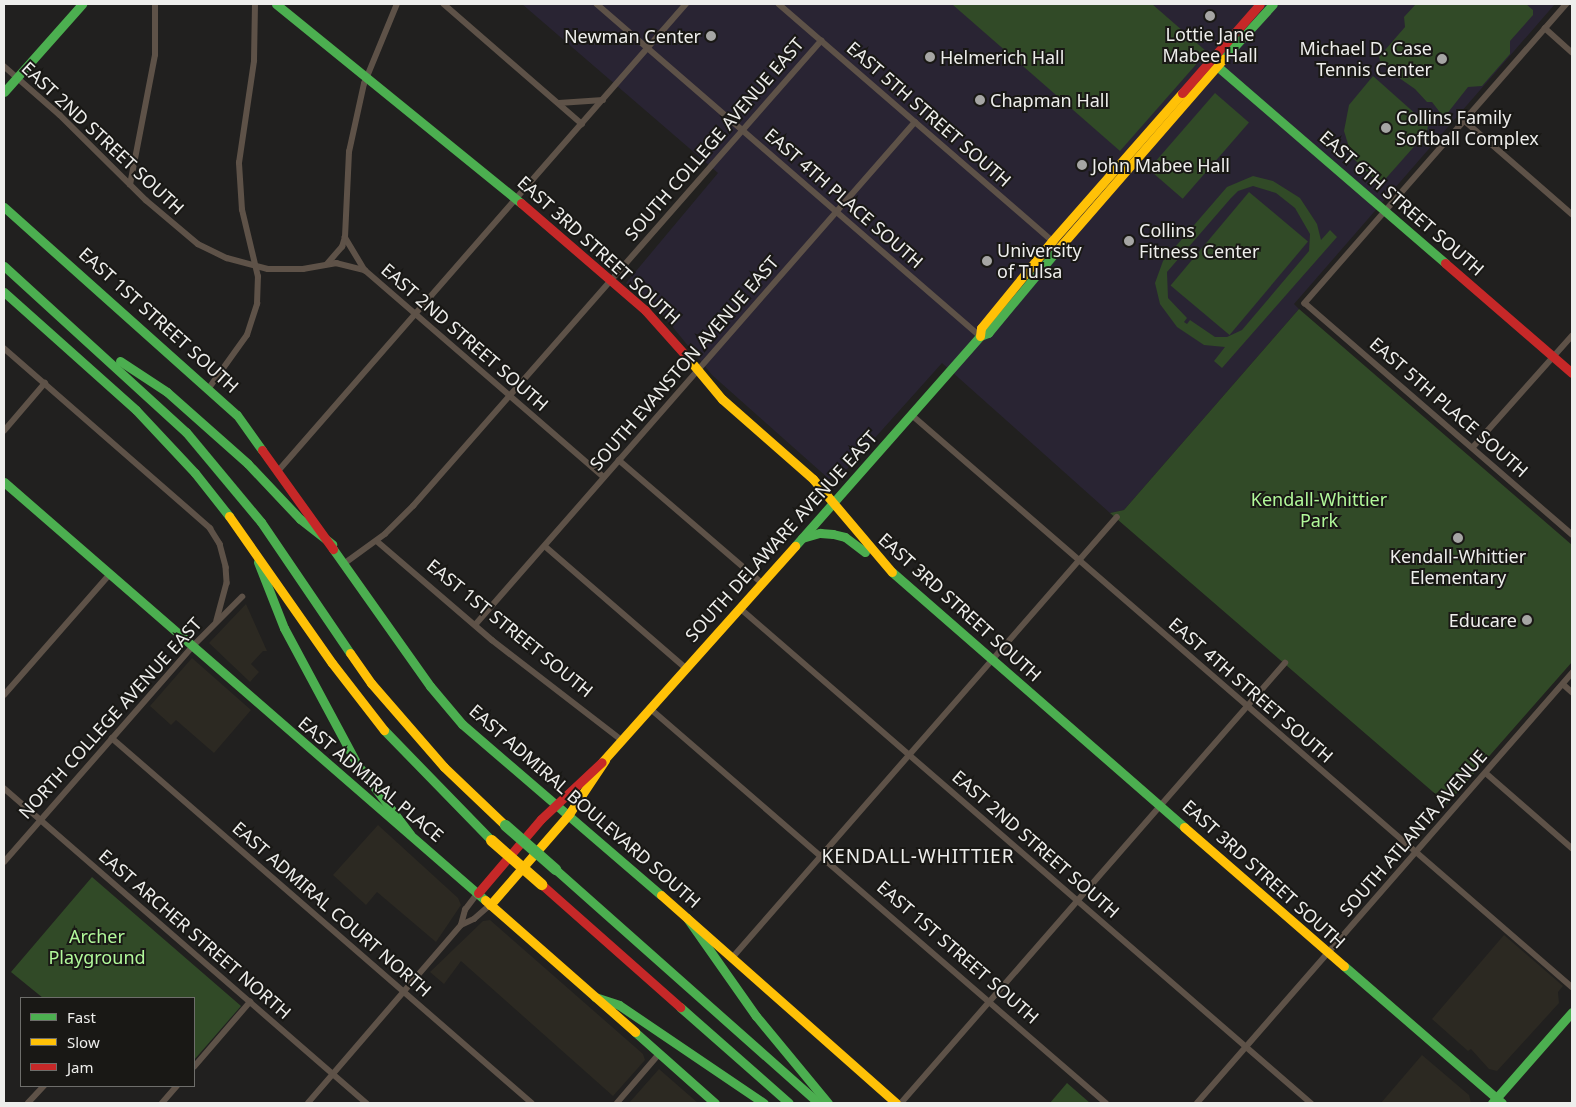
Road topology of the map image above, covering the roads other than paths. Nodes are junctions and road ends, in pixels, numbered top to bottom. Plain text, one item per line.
1 (82, 4) edge
2 (155, 4) edge
3 (255, 4) edge
4 (276, 4) edge
5 (397, 4) edge
6 (444, 4) edge
7 (597, 4) edge
8 (686, 4) edge
9 (779, 4) edge
10 (1260, 4) edge
11 (1272, 4) edge
12 (1565, 6) edge
13 (1545, 28) junction
14 (821, 41) junction
15 (648, 48) junction
16 (1572, 52) edge
17 (1214, 63) junction
18 (4, 66) edge
19 (366, 76) junction
20 (17, 77) junction
21 (4, 92) edge
22 (603, 100) junction
23 (558, 103) junction
24 (1465, 121) junction
25 (915, 122) junction
26 (582, 124) junction
27 (742, 129) junction
28 (130, 186) junction
29 (517, 199) junction
30 (4, 207) edge
31 (837, 212) junction
32 (1385, 212) junction
33 (1572, 214) edge
34 (345, 237) junction
35 (1056, 244) junction
36 (327, 264) junction
37 (4, 266) edge
38 (255, 267) junction
39 (365, 270) junction
40 (610, 280) junction
41 (4, 292) edge
42 (416, 314) junction
43 (83, 336) junction
44 (980, 336) junction
45 (1572, 336) edge
46 (4, 348) edge
47 (1554, 357) junction
48 (698, 371) junction
49 (1572, 373) edge
50 (44, 383) junction
51 (209, 388) junction
52 (510, 396) junction
53 (912, 415) junction
54 (4, 431) edge
55 (1474, 447) junction
56 (619, 460) junction
57 (279, 470) junction
58 (604, 477) junction
59 (4, 482) edge
60 (832, 503) junction
61 (1117, 517) dead end
62 (1572, 534) edge
63 (802, 538) junction
64 (376, 541) junction
65 (251, 544) junction
66 (332, 544) junction
67 (545, 546) junction
68 (1079, 561) junction
69 (880, 562) junction
70 (345, 563) junction
71 (110, 574) junction
72 (762, 583) junction
73 (242, 598) dead end
74 (740, 608) junction
75 (217, 621) junction
76 (475, 625) junction
77 (194, 645) junction
78 (992, 660) junction
79 (1285, 663) dead end
80 (687, 669) junction
81 (1572, 673) edge
82 (1563, 684) junction
83 (1572, 692) edge
84 (4, 696) edge
85 (1248, 706) junction
86 (652, 709) junction
87 (112, 738) junction
88 (622, 740) junction
89 (910, 755) junction
90 (607, 757) junction
91 (1486, 773) junction
92 (4, 788) edge
93 (557, 804) junction
94 (1161, 806) junction
95 (569, 814) junction
96 (40, 820) junction
97 (410, 834) junction
98 (1572, 848) edge
99 (1416, 853) junction
100 (822, 856) junction
101 (4, 862) edge
102 (478, 893) junction
103 (1078, 901) junction
104 (490, 905) junction
105 (687, 918) junction
106 (461, 925) junction
107 (1328, 953) junction
108 (732, 958) junction
109 (1572, 986) edge
110 (404, 992) junction
111 (595, 997) junction
112 (250, 1002) junction
113 (989, 1002) junction
114 (1572, 1012) edge
115 (1247, 1047) junction
116 (659, 1054) junction
117 (195, 1066) edge
118 (333, 1074) junction
119 (43, 1087) edge
120 (176, 1087) edge
121 (1496, 1102) edge
122 (28, 1103) edge
123 (162, 1103) edge
124 (308, 1103) edge
125 (367, 1103) edge
126 (532, 1103) edge
127 (617, 1103) edge
128 (715, 1103) edge
129 (764, 1103) edge
130 (789, 1103) edge
131 (819, 1103) edge
132 (828, 1103) edge
133 (896, 1103) edge
134 (901, 1103) edge
135 (1106, 1103) edge
136 (1197, 1103) edge
137 (1311, 1103) edge

1 - 20 main road
2 - 28 street
3 - 38 street
4 - 19 main road, EAST 3RD STREET SOUTH
5 - 19 street
6 - 23 street
7 - 15 street, EAST 4TH PLACE SOUTH
8 - 15 street
9 - 14 street, EAST 5TH STREET SOUTH
10 - 17 main road, SOUTH DELAWARE AVENUE EAST
11 - 17 main road, SOUTH DELAWARE AVENUE EAST
12 - 13 street
13 - 16 street
13 - 24 street
14 - 25 street, EAST 5TH STREET SOUTH
14 - 27 street, SOUTH COLLEGE AVENUE EAST
15 - 22 street
15 - 27 street, EAST 4TH PLACE SOUTH
17 - 32 main road, EAST 6TH STREET SOUTH
17 - 35 main road, SOUTH DELAWARE AVENUE EAST
18 - 20 street, EAST 2ND STREET SOUTH
19 - 29 main road, EAST 3RD STREET SOUTH
19 - 34 street
20 - 21 main road
20 - 28 street, EAST 2ND STREET SOUTH
22 - 23 street
22 - 26 street
23 - 26 street
24 - 32 street
24 - 33 street
25 - 31 street, SOUTH EVANSTON AVENUE EAST
25 - 35 street, EAST 5TH STREET SOUTH
26 - 29 street
27 - 31 street, EAST 4TH PLACE SOUTH
27 - 40 street, SOUTH COLLEGE AVENUE EAST
28 - 38 street, EAST 2ND STREET SOUTH
29 - 40 main road, EAST 3RD STREET SOUTH
29 - 42 street
30 - 51 main road, EAST 1ST STREET SOUTH
31 - 44 street, EAST 4TH PLACE SOUTH
31 - 48 street, SOUTH EVANSTON AVENUE EAST
32 - 47 main road, EAST 6TH STREET SOUTH
32 - 55 street, EAST 5TH PLACE SOUTH
34 - 36 street
34 - 39 street
35 - 44 main road, SOUTH DELAWARE AVENUE EAST
36 - 38 street, EAST 2ND STREET SOUTH
36 - 39 street, EAST 2ND STREET SOUTH
37 - 43 main road
38 - 51 street
39 - 42 street, EAST 2ND STREET SOUTH
40 - 48 main road, EAST 3RD STREET SOUTH
40 - 52 street, SOUTH COLLEGE AVENUE EAST
41 - 65 main road
42 - 52 street, EAST 2ND STREET SOUTH
42 - 57 street
43 - 66 main road
43 - 131 main road, bridge
44 - 53 main road, SOUTH DELAWARE AVENUE EAST
45 - 47 street
46 - 50 street
47 - 49 main road, EAST 6TH STREET SOUTH
47 - 55 street
48 - 56 street, SOUTH EVANSTON AVENUE EAST
48 - 60 main road, EAST 3RD STREET SOUTH
50 - 54 street
50 - 75 street
51 - 57 main road, EAST 1ST STREET SOUTH
52 - 58 street, EAST 2ND STREET SOUTH
52 - 64 street, SOUTH COLLEGE AVENUE EAST
53 - 60 main road, SOUTH DELAWARE AVENUE EAST
53 - 68 street, EAST 4TH STREET SOUTH
55 - 62 street, EAST 5TH PLACE SOUTH
56 - 58 street, SOUTH EVANSTON AVENUE EAST
56 - 72 street
57 - 66 main road, EAST ADMIRAL BOULEVARD SOUTH
58 - 67 street, SOUTH EVANSTON AVENUE EAST
59 - 71 main road, EAST ADMIRAL PLACE
60 - 63 main road, SOUTH DELAWARE AVENUE EAST
60 - 69 main road, EAST 3RD STREET SOUTH
61 - 68 street
63 - 69 main road
63 - 72 main road, SOUTH DELAWARE AVENUE EAST
64 - 70 street, SOUTH COLLEGE AVENUE EAST
64 - 76 street, EAST 1ST STREET SOUTH
65 - 97 main road
65 - 130 main road, bridge
66 - 70 main road, EAST ADMIRAL BOULEVARD SOUTH
67 - 76 street, SOUTH EVANSTON AVENUE EAST
67 - 80 street
68 - 78 street
68 - 85 street, EAST 4TH STREET SOUTH
69 - 78 main road, EAST 3RD STREET SOUTH
70 - 93 main road, EAST ADMIRAL BOULEVARD SOUTH
71 - 77 main road, EAST ADMIRAL PLACE
71 - 84 street
72 - 74 main road, SOUTH DELAWARE AVENUE EAST
73 - 75 street, NORTH COLLEGE AVENUE EAST
74 - 80 main road, SOUTH DELAWARE AVENUE EAST
74 - 89 street, EAST 2ND STREET SOUTH
75 - 77 street, NORTH COLLEGE AVENUE EAST
76 - 88 street, EAST 1ST STREET SOUTH
77 - 87 street, NORTH COLLEGE AVENUE EAST
77 - 97 main road, EAST ADMIRAL PLACE
78 - 89 street
78 - 94 main road, EAST 3RD STREET SOUTH
79 - 85 street
80 - 86 main road, SOUTH DELAWARE AVENUE EAST
81 - 82 street, SOUTH ATLANTA AVENUE
82 - 83 street
82 - 91 street, SOUTH ATLANTA AVENUE
85 - 94 street
85 - 99 street, EAST 4TH STREET SOUTH
86 - 88 main road, SOUTH DELAWARE AVENUE EAST
86 - 100 street, EAST 1ST STREET SOUTH
87 - 96 street, NORTH COLLEGE AVENUE EAST
87 - 110 street, EAST ADMIRAL COURT NORTH
88 - 90 main road, SOUTH DELAWARE AVENUE EAST
89 - 100 street
89 - 103 street, EAST 2ND STREET SOUTH
90 - 93 main road, SOUTH DELAWARE AVENUE EAST
90 - 95 main road, SOUTH DELAWARE AVENUE EAST
91 - 98 street
91 - 99 street, SOUTH ATLANTA AVENUE
92 - 96 street, EAST ARCHER STREET NORTH
93 - 95 main road, EAST ADMIRAL BOULEVARD SOUTH
93 - 102 main road, SOUTH DELAWARE AVENUE EAST
94 - 103 street
94 - 107 main road, EAST 3RD STREET SOUTH
95 - 104 main road, SOUTH DELAWARE AVENUE EAST
95 - 105 main road, EAST ADMIRAL BOULEVARD SOUTH
96 - 101 street, NORTH COLLEGE AVENUE EAST
96 - 112 street, EAST ARCHER STREET NORTH
97 - 102 main road, EAST ADMIRAL PLACE
99 - 107 street, SOUTH ATLANTA AVENUE
99 - 109 street, EAST 4TH STREET SOUTH
100 - 108 street
100 - 113 street, EAST 1ST STREET SOUTH
102 - 104 main road, EAST ADMIRAL PLACE
102 - 106 street
103 - 113 street
103 - 115 street, EAST 2ND STREET SOUTH
104 - 106 street
104 - 111 main road, EAST ADMIRAL PLACE
105 - 108 main road, EAST ADMIRAL BOULEVARD SOUTH
105 - 132 main road
106 - 110 street
107 - 115 street, SOUTH ATLANTA AVENUE
107 - 121 main road, EAST 3RD STREET SOUTH
108 - 133 main road, EAST ADMIRAL BOULEVARD SOUTH
110 - 118 street
110 - 126 street, EAST ADMIRAL COURT NORTH
111 - 116 main road, EAST ADMIRAL PLACE
111 - 129 main road
112 - 117 street
112 - 118 street, EAST ARCHER STREET NORTH
113 - 134 street
113 - 135 street, EAST 1ST STREET SOUTH
114 - 121 main road
115 - 136 street, SOUTH ATLANTA AVENUE
115 - 137 street, EAST 2ND STREET SOUTH
116 - 127 street
116 - 128 main road, EAST ADMIRAL PLACE
118 - 124 street
118 - 125 street, EAST ARCHER STREET NORTH
119 - 122 street
120 - 123 street

